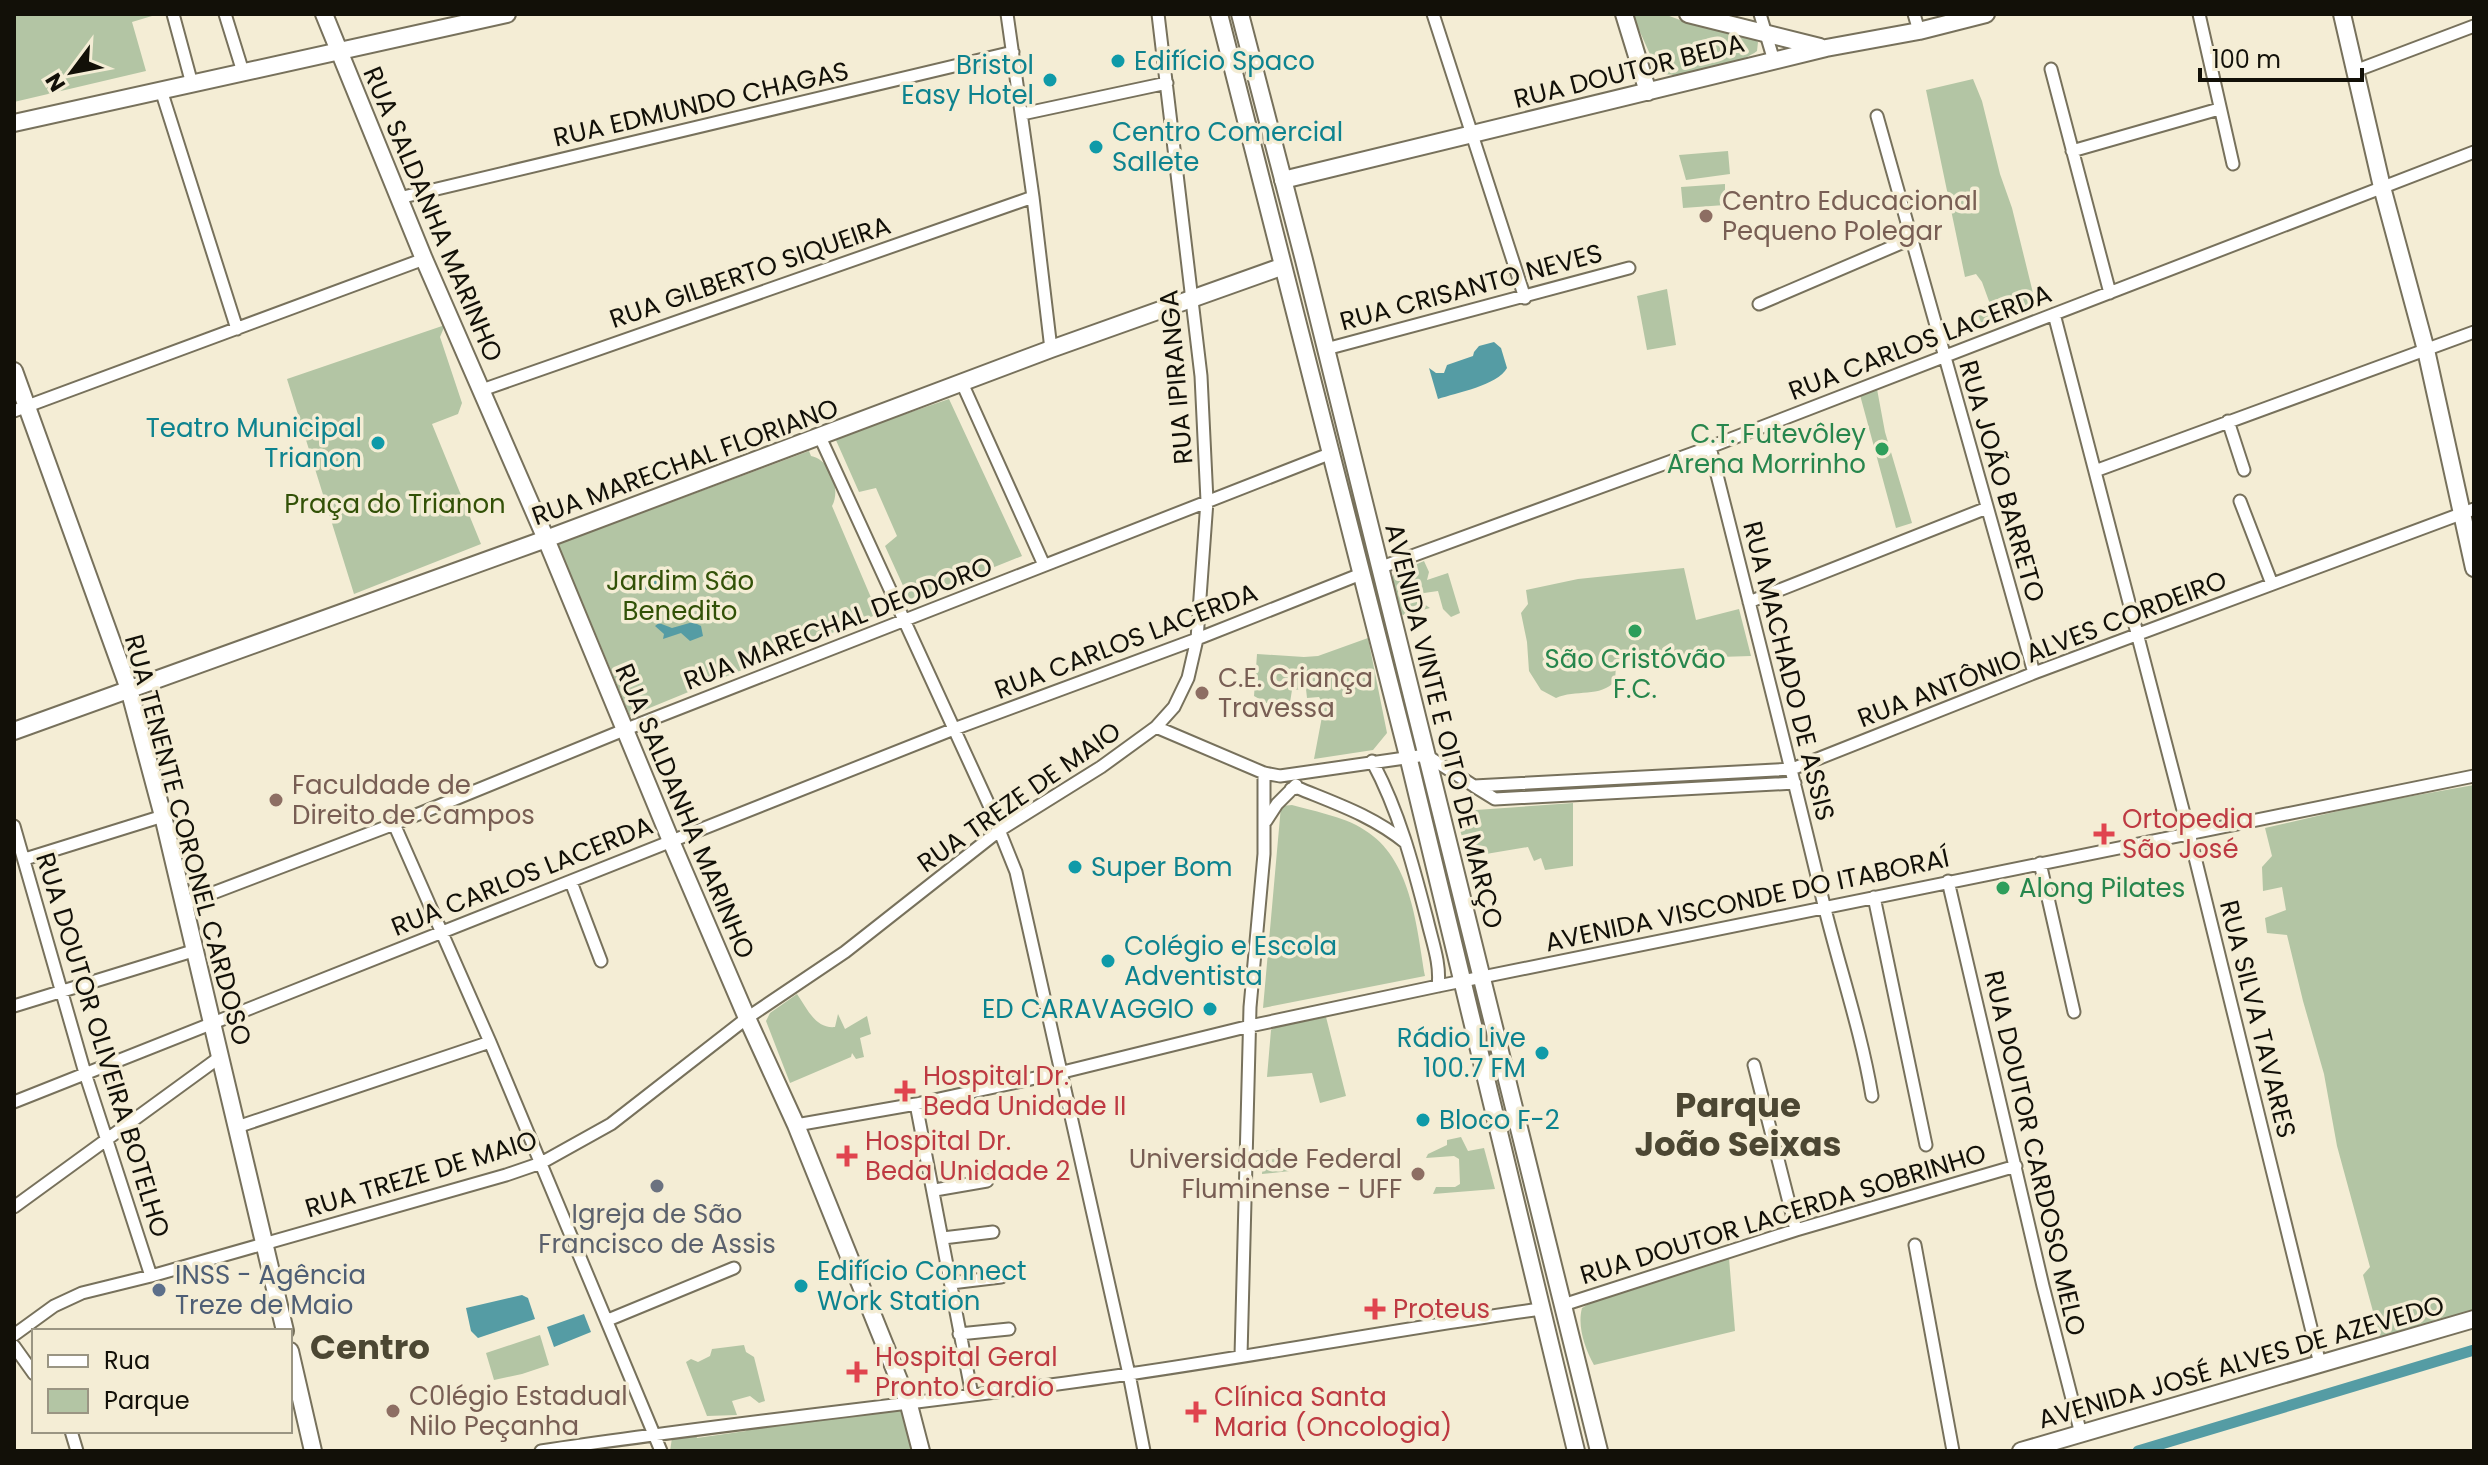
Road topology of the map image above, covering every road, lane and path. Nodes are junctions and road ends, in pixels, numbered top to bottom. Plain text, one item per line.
1 (173, 14) edge
2 (225, 14) edge
3 (324, 14) edge
4 (507, 14) edge
5 (1007, 14) edge
6 (1158, 14) edge
7 (1219, 14) edge
8 (1240, 14) edge
9 (1433, 14) edge
10 (1688, 14) edge
11 (1760, 14) edge
12 (1914, 14) edge
13 (1986, 14) edge
14 (2199, 14) edge
15 (2342, 14) edge
16 (1627, 17) edge
17 (2474, 26) edge
18 (1919, 31) junction
19 (1766, 34) junction
20 (1826, 48) junction
21 (339, 51) junction
22 (1013, 52) junction
23 (1774, 61) junction
24 (2051, 69) dead end
25 (2355, 71) junction
26 (243, 72) junction
27 (1167, 83) junction
28 (192, 84) junction
29 (161, 90) junction
30 (1648, 92) junction
31 (2219, 109) junction
32 (1022, 114) junction
33 (1877, 116) dead end
34 (14, 123) edge
35 (1471, 134) junction
36 (2072, 151) junction
37 (2474, 152) edge
38 (2233, 164) dead end
39 (1283, 180) junction
40 (2382, 187) junction
41 (1033, 197) junction
42 (399, 198) junction
43 (1913, 238) junction
44 (424, 259) junction
45 (1304, 260) junction
46 (1281, 267) junction
47 (1629, 268) dead end
48 (2110, 293) junction
49 (1192, 298) junction
50 (1525, 298) junction
51 (1759, 304) dead end
52 (2054, 314) junction
53 (237, 329) junction
54 (2474, 332) edge
55 (1051, 349) junction
56 (1326, 349) junction
57 (2426, 350) junction
58 (1943, 356) junction
59 (14, 371) edge
60 (962, 383) junction
61 (482, 390) junction
62 (20, 409) edge
63 (2228, 421) junction
64 (820, 437) junction
65 (1710, 447) junction
66 (1329, 454) junction
67 (2244, 470) dead end
68 (2095, 471) junction
69 (1207, 501) junction
70 (2240, 501) dead end
71 (1987, 508) junction
72 (2467, 511) edge
73 (546, 539) junction
74 (1044, 565) junction
75 (1379, 568) junction
76 (2474, 568) edge
77 (1361, 574) junction
78 (2272, 584) junction
79 (1749, 602) junction
80 (903, 620) junction
81 (2137, 635) junction
82 (1197, 639) junction
83 (2034, 673) junction
84 (129, 689) junction
85 (1156, 727) junction
86 (954, 729) junction
87 (624, 730) junction
88 (14, 731) edge
89 (1426, 755) junction
90 (1408, 756) junction
91 (1372, 761) junction
92 (1792, 769) junction
93 (1321, 771) junction
94 (1264, 773) junction
95 (2474, 776) edge
96 (1795, 783) junction
97 (1615, 785) junction
98 (1291, 789) junction
99 (163, 816) junction
100 (1266, 821) junction
101 (394, 824) junction
102 (14, 826) edge
103 (1000, 830) junction
104 (2189, 833) junction
105 (671, 841) junction
106 (1407, 843) junction
107 (25, 859) junction
108 (2040, 863) junction
109 (1948, 881) junction
110 (571, 882) junction
111 (1874, 897) junction
112 (184, 904) junction
113 (1825, 907) junction
114 (441, 933) junction
115 (196, 950) junction
116 (601, 961) dead end
117 (1482, 977) junction
118 (1463, 981) junction
119 (1438, 986) junction
120 (61, 991) junction
121 (14, 1006) edge
122 (2074, 1012) dead end
123 (747, 1018) junction
124 (212, 1021) junction
125 (1250, 1026) junction
126 (490, 1042) junction
127 (220, 1057) junction
128 (1754, 1065) dead end
129 (1063, 1072) junction
130 (85, 1073) junction
131 (1872, 1096) dead end
132 (14, 1102) edge
133 (916, 1104) junction
134 (796, 1125) junction
135 (237, 1127) junction
136 (106, 1140) junction
137 (1926, 1145) dead end
138 (541, 1163) junction
139 (2016, 1166) junction
140 (987, 1181) dead end
141 (935, 1190) junction
142 (14, 1207) edge
143 (1796, 1230) junction
144 (993, 1232) dead end
145 (943, 1238) junction
146 (265, 1243) junction
147 (1915, 1245) dead end
148 (734, 1268) dead end
149 (151, 1276) junction
150 (1001, 1277) dead end
151 (951, 1283) junction
152 (1563, 1305) junction
153 (1541, 1309) junction
154 (2474, 1319) edge
155 (608, 1320) junction
156 (285, 1329) edge
157 (1009, 1329) dead end
158 (959, 1334) junction
159 (14, 1335) edge
160 (14, 1346) edge
161 (1241, 1356) junction
162 (292, 1360) edge
163 (2320, 1364) junction
164 (32, 1371) edge
165 (1129, 1374) junction
166 (972, 1395) junction
167 (909, 1405) junction
168 (655, 1434) junction
169 (2081, 1434) junction
170 (313, 1451) edge
171 (541, 1451) edge
172 (661, 1451) edge
173 (921, 1451) edge
174 (1144, 1451) edge
175 (1576, 1451) edge
176 (1599, 1451) edge
177 (1953, 1451) edge
178 (2021, 1451) edge

1 - 28 street
2 - 26 street
3 - 21 main road, RUA SALDANHA MARINHO
4 - 21 main road
5 - 22 street
6 - 27 street, RUA IPIRANGA
7 - 46 main road, AVENIDA VINTE E OITO DE MARÇO
8 - 39 main road, AVENIDA VINTE E OITO DE MARÇO
9 - 35 street
10 - 19 main road
11 - 19 street
12 - 18 street
13 - 18 main road, RUA DOUTOR BEDA
14 - 31 street
15 - 25 main road
16 - 30 main road
17 - 25 street
18 - 20 main road, RUA DOUTOR BEDA
19 - 20 main road
19 - 23 street
20 - 23 main road, RUA DOUTOR BEDA
21 - 26 main road
21 - 42 main road, RUA SALDANHA MARINHO
22 - 32 street
22 - 42 street, RUA EDMUNDO CHAGAS
23 - 30 main road, RUA DOUTOR BEDA
24 - 36 street
25 - 40 main road
26 - 28 main road
27 - 32 street
27 - 49 street, RUA IPIRANGA
28 - 29 main road
29 - 34 main road
29 - 53 street
30 - 35 main road, RUA DOUTOR BEDA
31 - 36 street
31 - 38 street
32 - 41 street
33 - 43 street, RUA JOÃO BARRETO
35 - 39 main road, RUA DOUTOR BEDA
35 - 50 street
36 - 48 street
37 - 40 street, RUA CARLOS LACERDA
39 - 45 main road, AVENIDA VINTE E OITO DE MARÇO
40 - 48 street, RUA CARLOS LACERDA
40 - 57 main road
41 - 55 street
41 - 61 street, RUA GILBERTO SIQUEIRA
42 - 44 main road, RUA SALDANHA MARINHO
43 - 51 street
43 - 58 street, RUA JOÃO BARRETO
44 - 53 street
44 - 61 main road, RUA SALDANHA MARINHO
45 - 46 main road, RUA MARECHAL FLORIANO
45 - 56 main road, AVENIDA VINTE E OITO DE MARÇO
46 - 49 main road, RUA MARECHAL FLORIANO
46 - 66 main road, AVENIDA VINTE E OITO DE MARÇO
47 - 50 street, RUA CRISANTO NEVES
48 - 52 street, RUA CARLOS LACERDA
49 - 55 main road, RUA MARECHAL FLORIANO
49 - 69 street, RUA IPIRANGA
50 - 56 street, RUA CRISANTO NEVES
52 - 58 street, RUA CARLOS LACERDA
52 - 68 street, RUA SILVA TAVARES
53 - 62 street
54 - 57 street
55 - 60 main road, RUA MARECHAL FLORIANO
56 - 75 main road, AVENIDA VINTE E OITO DE MARÇO
57 - 63 street
57 - 72 main road
58 - 65 street, RUA CARLOS LACERDA
58 - 71 street, RUA JOÃO BARRETO
59 - 62 main road, RUA TENENTE CORONEL CARDOSO
60 - 64 main road, RUA MARECHAL FLORIANO
60 - 74 street
61 - 73 main road, RUA SALDANHA MARINHO
62 - 84 main road, RUA TENENTE CORONEL CARDOSO
63 - 67 street
63 - 68 street
64 - 73 main road, RUA MARECHAL FLORIANO
64 - 80 street
65 - 75 street, RUA CARLOS LACERDA
65 - 79 street, RUA MACHADO DE ASSIS
66 - 69 street, RUA MARECHAL DEODORO
66 - 77 main road, AVENIDA VINTE E OITO DE MARÇO
68 - 81 street, RUA SILVA TAVARES
69 - 74 street, RUA MARECHAL DEODORO
69 - 82 street, RUA IPIRANGA
70 - 78 street
71 - 79 street
71 - 83 street, RUA JOÃO BARRETO
72 - 76 main road
72 - 78 street, RUA ANTÔNIO ALVES CORDEIRO
73 - 84 main road, RUA MARECHAL FLORIANO
73 - 87 main road, RUA SALDANHA MARINHO
74 - 80 street, RUA MARECHAL DEODORO
75 - 89 main road, AVENIDA VINTE E OITO DE MARÇO
77 - 82 street, RUA CARLOS LACERDA
77 - 90 main road, AVENIDA VINTE E OITO DE MARÇO
78 - 81 street, RUA ANTÔNIO ALVES CORDEIRO
79 - 92 street, RUA MACHADO DE ASSIS
80 - 86 street
80 - 87 street, RUA MARECHAL DEODORO
81 - 83 street, RUA ANTÔNIO ALVES CORDEIRO
81 - 104 street, RUA SILVA TAVARES
82 - 85 street, RUA IPIRANGA
82 - 86 street, RUA CARLOS LACERDA
83 - 92 street, RUA ANTÔNIO ALVES CORDEIRO
84 - 88 main road, RUA MARECHAL FLORIANO
84 - 99 main road, RUA TENENTE CORONEL CARDOSO
85 - 94 street
85 - 103 street, RUA TREZE DE MAIO
86 - 103 street
86 - 105 street, RUA CARLOS LACERDA
87 - 101 street, RUA MARECHAL DEODORO
87 - 105 main road, RUA SALDANHA MARINHO
89 - 90 street
89 - 97 street, RUA ANTÔNIO ALVES CORDEIRO
89 - 117 main road, AVENIDA VINTE E OITO DE MARÇO
90 - 91 street
90 - 118 main road, AVENIDA VINTE E OITO DE MARÇO
91 - 93 street
91 - 106 street
92 - 96 street, RUA MACHADO DE ASSIS
92 - 97 street, RUA ANTÔNIO ALVES CORDEIRO
93 - 94 street
93 - 98 street
94 - 100 street
95 - 104 street, AVENIDA VISCONDE DO ITABORAÍ
96 - 97 street, RUA ANTÔNIO ALVES CORDEIRO
96 - 113 street, RUA MACHADO DE ASSIS
98 - 100 street
98 - 106 street
99 - 107 street
99 - 112 main road, RUA TENENTE CORONEL CARDOSO
100 - 125 street
101 - 112 street, RUA MARECHAL DEODORO
101 - 114 street
102 - 107 street, RUA DOUTOR OLIVEIRA BOTELHO
103 - 123 street, RUA TREZE DE MAIO
103 - 129 street
104 - 108 street, AVENIDA VISCONDE DO ITABORAÍ
104 - 163 street, RUA SILVA TAVARES
105 - 110 street, RUA CARLOS LACERDA
105 - 123 main road, RUA SALDANHA MARINHO
106 - 119 street
107 - 120 street, RUA DOUTOR OLIVEIRA BOTELHO
108 - 109 street, AVENIDA VISCONDE DO ITABORAÍ
108 - 122 street
109 - 111 street, AVENIDA VISCONDE DO ITABORAÍ
109 - 139 street, RUA DOUTOR CARDOSO MELO
110 - 114 street, RUA CARLOS LACERDA
110 - 116 street
111 - 113 street, AVENIDA VISCONDE DO ITABORAÍ
111 - 137 street
112 - 115 main road, RUA TENENTE CORONEL CARDOSO
113 - 117 street, AVENIDA VISCONDE DO ITABORAÍ
113 - 131 street, RUA MACHADO DE ASSIS
114 - 124 street, RUA CARLOS LACERDA
114 - 126 street
115 - 120 street
115 - 124 main road, RUA TENENTE CORONEL CARDOSO
117 - 118 street, AVENIDA VISCONDE DO ITABORAÍ
117 - 152 main road, AVENIDA VINTE E OITO DE MARÇO
118 - 119 street, AVENIDA VISCONDE DO ITABORAÍ
118 - 153 main road, AVENIDA VINTE E OITO DE MARÇO
119 - 125 street, AVENIDA VISCONDE DO ITABORAÍ
120 - 121 street
120 - 130 street, RUA DOUTOR OLIVEIRA BOTELHO
123 - 134 main road, RUA SALDANHA MARINHO
123 - 138 street, RUA TREZE DE MAIO
124 - 127 main road, RUA TENENTE CORONEL CARDOSO
124 - 130 street, RUA CARLOS LACERDA
125 - 129 street, AVENIDA VISCONDE DO ITABORAÍ
125 - 161 street
126 - 135 street
126 - 138 street
127 - 135 main road, RUA TENENTE CORONEL CARDOSO
127 - 136 street
128 - 143 street
129 - 133 street, AVENIDA VISCONDE DO ITABORAÍ
129 - 165 street
130 - 132 street, RUA CARLOS LACERDA
130 - 136 street, RUA DOUTOR OLIVEIRA BOTELHO
133 - 134 street, AVENIDA VISCONDE DO ITABORAÍ
133 - 141 street
134 - 167 main road, RUA SALDANHA MARINHO
135 - 146 main road, RUA TENENTE CORONEL CARDOSO
136 - 142 street
136 - 149 street, RUA DOUTOR OLIVEIRA BOTELHO
138 - 146 street, RUA TREZE DE MAIO
138 - 155 street
139 - 143 street, RUA DOUTOR LACERDA SOBRINHO
139 - 169 street, RUA DOUTOR CARDOSO MELO
140 - 141 street
141 - 145 street
143 - 152 street, RUA DOUTOR LACERDA SOBRINHO
144 - 145 street
145 - 151 street
146 - 149 street, RUA TREZE DE MAIO
146 - 156 main road, RUA TENENTE CORONEL CARDOSO
147 - 177 street
148 - 155 street
149 - 159 street, RUA TREZE DE MAIO
150 - 151 street
151 - 158 street
152 - 176 main road, AVENIDA VINTE E OITO DE MARÇO
153 - 161 street
153 - 175 main road, AVENIDA VINTE E OITO DE MARÇO
154 - 163 main road, AVENIDA JOSÉ ALVES DE AZEVEDO
155 - 168 street
157 - 158 street
158 - 166 street
160 - 164 street
161 - 165 street
162 - 170 main road
163 - 169 main road, AVENIDA JOSÉ ALVES DE AZEVEDO
165 - 166 street
165 - 174 street
166 - 167 street
167 - 168 street
167 - 173 main road, RUA SALDANHA MARINHO
168 - 171 street
168 - 172 street
169 - 178 main road, AVENIDA JOSÉ ALVES DE AZEVEDO

